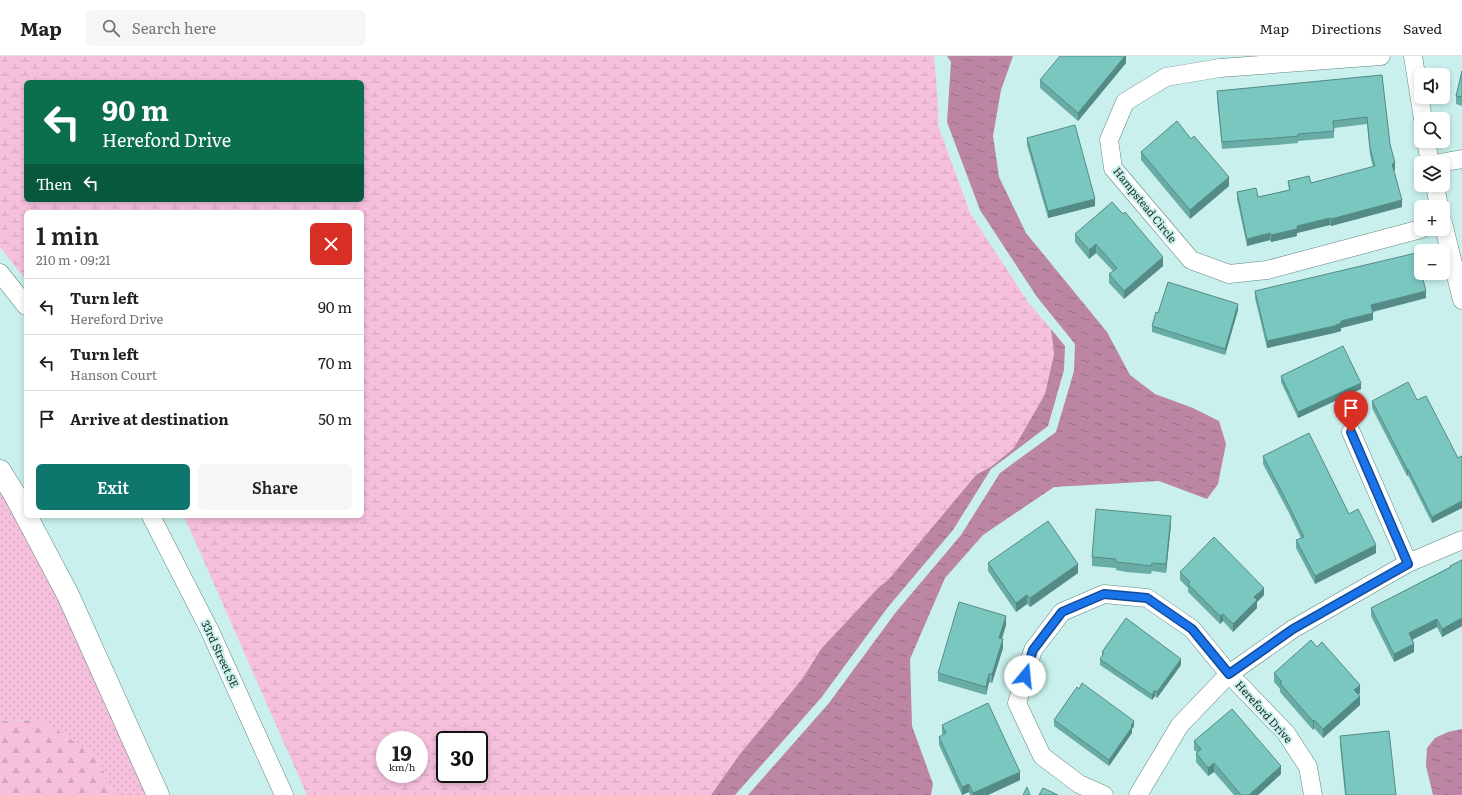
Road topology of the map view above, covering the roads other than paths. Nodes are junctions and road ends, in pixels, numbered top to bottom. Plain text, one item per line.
1 (1381, 56) edge
2 (1413, 56) edge
3 (1422, 112) edge
4 (1462, 159) edge
5 (1450, 161) edge
6 (1414, 231) edge
7 (1446, 236) edge
8 (0, 273) edge
9 (1462, 300) edge
10 (24, 303) edge
11 (1351, 432) dead end
12 (0, 471) edge
13 (24, 512) edge
14 (27, 518) edge
15 (152, 518) edge
16 (1462, 540) edge
17 (1408, 564) junction
18 (1229, 674) junction
19 (158, 795) edge
20 (284, 795) edge
21 (1104, 795) edge
22 (1138, 795) edge
23 (1313, 795) edge

1 - 6 street, Hampstead Circle
2 - 3 street
4 - 5 street
7 - 9 street
8 - 10 street
11 - 17 street
12 - 13 highway
14 - 19 highway
15 - 20 street, 33rd Street SE
16 - 17 street, Hereford Drive
17 - 18 street, Hereford Drive
18 - 21 street, Hereford Drive
18 - 22 street
18 - 23 street, Hereford Drive

